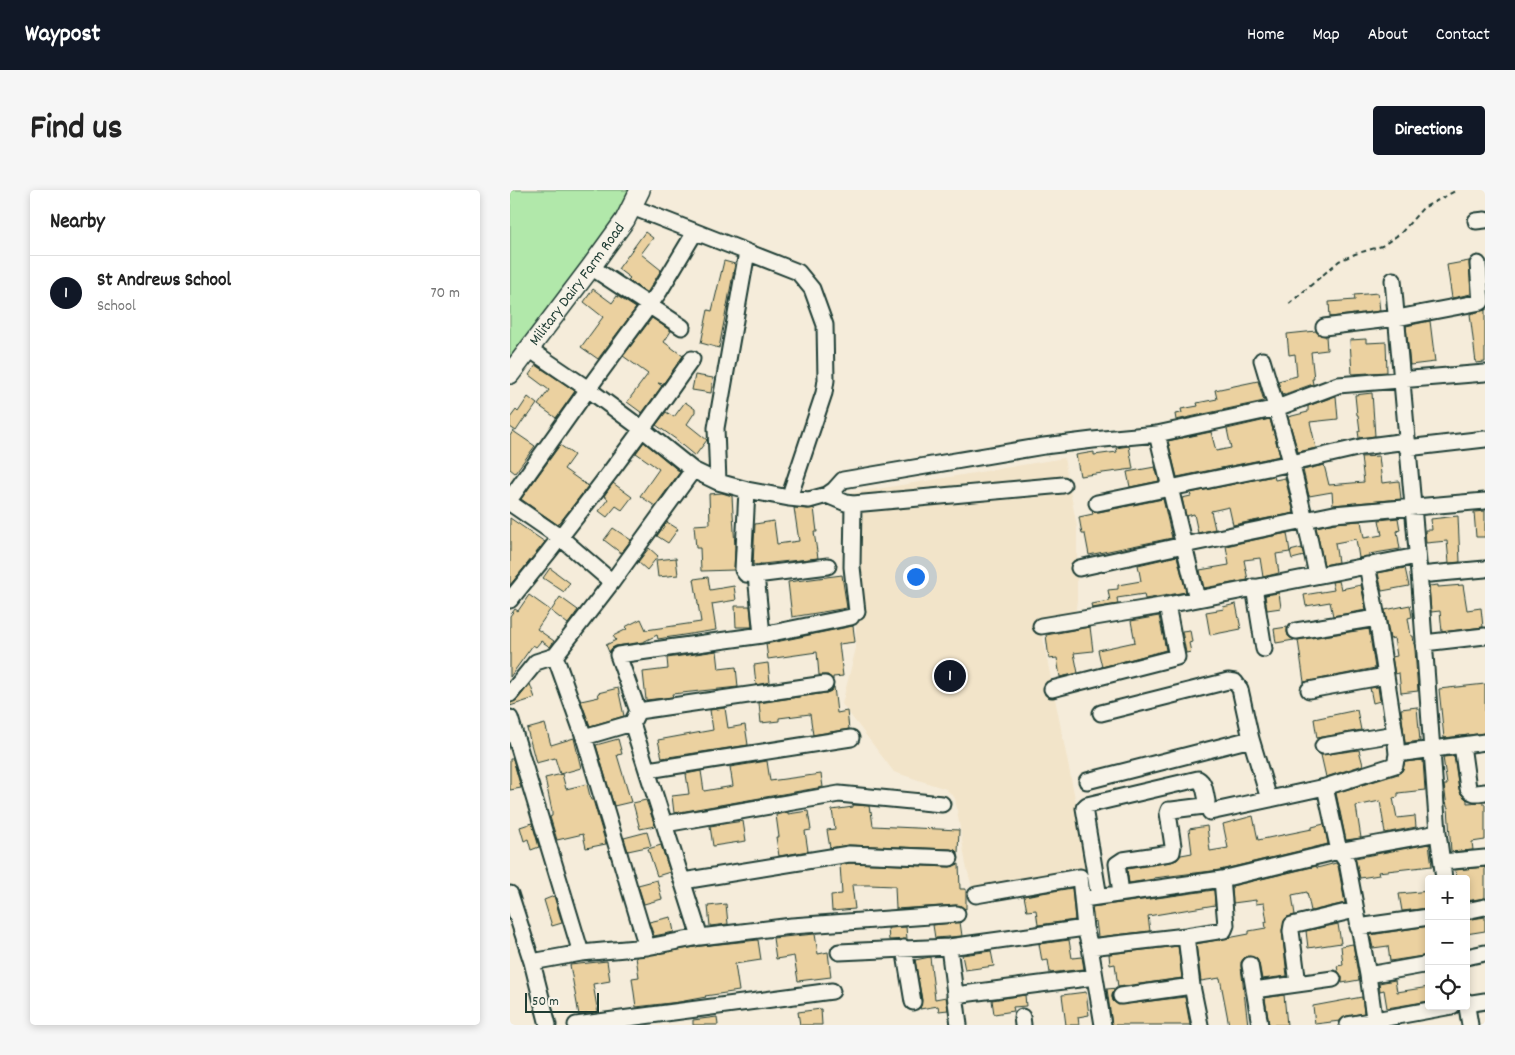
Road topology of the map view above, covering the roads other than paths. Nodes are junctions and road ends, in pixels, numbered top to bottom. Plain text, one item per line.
1 (636, 198) edge
2 (695, 232) junction
3 (747, 252) junction
4 (1478, 264) dead end
5 (591, 267) junction
6 (1393, 280) dead end
7 (1483, 302) edge
8 (649, 306) junction
9 (1397, 318) junction
10 (682, 327) dead end
11 (1324, 327) dead end
12 (529, 349) junction
13 (692, 359) dead end
14 (1262, 360) dead end
15 (1485, 373) edge
16 (510, 374) edge
17 (1402, 380) junction
18 (588, 389) junction
19 (1277, 408) junction
20 (642, 429) junction
21 (1157, 434) junction
22 (1485, 439) edge
23 (1407, 445) junction
24 (1292, 463) junction
25 (693, 470) junction
26 (718, 482) junction
27 (1063, 485) dead end
28 (1170, 488) junction
29 (747, 490) junction
30 (826, 495) junction
31 (789, 498) junction
32 (510, 499) edge
33 (1485, 502) edge
34 (510, 503) edge
35 (853, 504) junction
36 (1096, 504) dead end
37 (1413, 507) junction
38 (1306, 519) junction
39 (561, 538) junction
40 (1184, 544) junction
41 (1418, 556) junction
42 (1367, 565) junction
43 (828, 566) dead end
44 (1079, 568) dead end
45 (1485, 569) edge
46 (756, 575) junction
47 (1317, 575) junction
48 (1419, 575) junction
49 (612, 582) junction
50 (1254, 587) junction
51 (1197, 599) junction
52 (510, 600) edge
53 (1167, 604) junction
54 (1377, 618) junction
55 (1041, 626) dead end
56 (1296, 631) dead end
57 (762, 635) junction
58 (1485, 636) edge
59 (1424, 643) junction
60 (1264, 649) dead end
61 (555, 656) junction
62 (1386, 676) junction
63 (824, 684) dead end
64 (1052, 689) dead end
65 (1309, 690) dead end
66 (510, 694) edge
67 (1101, 713) dead end
68 (635, 717) junction
69 (510, 718) edge
70 (1395, 734) junction
71 (584, 737) junction
72 (851, 738) dead end
73 (1251, 739) junction
74 (1485, 742) edge
75 (1462, 745) junction
76 (1323, 746) dead end
77 (1432, 749) junction
78 (1397, 766) junction
79 (648, 770) junction
80 (1087, 781) dead end
81 (1325, 787) junction
82 (1485, 792) edge
83 (1269, 799) junction
84 (942, 804) dead end
85 (1210, 812) dead end
86 (665, 824) junction
87 (1438, 833) junction
88 (1340, 850) junction
89 (950, 858) dead end
90 (1485, 858) edge
91 (1442, 862) junction
92 (1444, 875) edge
93 (1222, 879) junction
94 (683, 882) junction
95 (1121, 893) junction
96 (510, 894) edge
97 (976, 894) dead end
98 (1099, 897) junction
99 (1083, 899) junction
100 (1485, 907) edge
101 (1355, 910) junction
102 (1470, 910) edge
103 (958, 914) dead end
104 (1425, 918) edge
105 (1358, 927) junction
106 (1085, 928) junction
107 (1186, 936) junction
108 (700, 937) junction
109 (949, 946) junction
110 (647, 947) junction
111 (1090, 947) junction
112 (904, 948) junction
113 (839, 952) dead end
114 (581, 953) junction
115 (1485, 953) edge
116 (1470, 956) edge
117 (532, 962) junction
118 (1425, 965) edge
119 (1250, 966) dead end
120 (1368, 975) junction
121 (1095, 977) junction
122 (1332, 979) dead end
123 (1298, 984) junction
124 (1192, 986) junction
125 (1254, 990) junction
126 (832, 991) dead end
127 (955, 995) junction
128 (1121, 996) dead end
129 (1485, 1001) edge
130 (913, 1002) dead end
131 (1470, 1003) edge
132 (1426, 1010) edge
133 (1467, 1010) edge
134 (1374, 1023) edge
135 (548, 1025) edge
136 (576, 1025) edge
137 (959, 1025) edge
138 (1103, 1025) edge
139 (1200, 1025) edge
140 (1260, 1025) edge
141 (1348, 1025) edge
142 (1470, 1025) edge

1 - 2 street
1 - 5 main road, Military Dairy Farm Road
2 - 3 street
2 - 8 street
3 - 26 street
3 - 31 street
4 - 7 street
5 - 8 street
5 - 12 main road, Military Dairy Farm Road
6 - 9 street
7 - 9 street
8 - 10 street
8 - 18 street
9 - 11 street
9 - 17 street
12 - 16 main road, Military Dairy Farm Road
12 - 18 street
13 - 20 street
14 - 19 street
15 - 17 street
17 - 19 street
17 - 23 street
18 - 20 street
18 - 32 street
19 - 21 street
19 - 24 street
20 - 25 street
20 - 39 street
21 - 28 street
21 - 30 street
22 - 23 street
23 - 24 street
23 - 37 street
24 - 28 street
24 - 38 street
25 - 26 street
25 - 49 street
26 - 29 street
27 - 35 street
28 - 36 street
28 - 40 street
29 - 31 street
29 - 46 street
30 - 31 street
30 - 35 street
33 - 37 street
34 - 39 street
35 - 57 street
37 - 38 street
37 - 41 street
38 - 40 street
38 - 47 street
39 - 49 street
39 - 52 street
40 - 44 street
40 - 51 street
41 - 42 street
41 - 48 street
42 - 47 street
42 - 54 street
43 - 46 street
45 - 48 street
46 - 57 street
47 - 50 street
48 - 59 street
49 - 61 street
50 - 51 street
50 - 60 street
51 - 53 street
53 - 55 street
53 - 64 street
54 - 56 street
54 - 62 street
57 - 68 street
58 - 59 street
59 - 77 street
61 - 66 street
61 - 71 street
62 - 65 street
62 - 70 street
63 - 68 street
67 - 73 street
68 - 71 street
68 - 79 street
69 - 114 street
70 - 76 street
70 - 78 street
71 - 110 street
72 - 79 street
73 - 80 street
73 - 83 street
74 - 75 street
75 - 77 street
75 - 82 street
77 - 78 street
77 - 87 street
78 - 81 street
79 - 86 street
81 - 83 street
81 - 88 street
83 - 85 street
84 - 86 street
86 - 94 street
87 - 88 street
87 - 91 street
88 - 93 street
88 - 101 street
89 - 94 street
90 - 91 street
91 - 92 street
93 - 95 street
93 - 107 street
94 - 108 street
95 - 98 street
95 - 98 street
96 - 117 street
97 - 99 street
98 - 99 street
99 - 106 street
100 - 102 street
101 - 105 street
101 - 123 street
103 - 108 street
104 - 105 street
105 - 120 street
106 - 109 street
106 - 111 street
107 - 111 street
107 - 124 street
108 - 110 street
109 - 112 street
109 - 127 street
110 - 114 street
111 - 121 street
112 - 113 street
112 - 130 street
114 - 117 street
115 - 116 street
117 - 135 street
118 - 120 street
119 - 125 street
120 - 134 street
121 - 127 street
121 - 138 street
122 - 123 street
123 - 125 street
124 - 128 street
124 - 139 street
125 - 140 street
126 - 136 street
127 - 137 street
129 - 131 street
132 - 134 street
133 - 142 street
134 - 141 street

